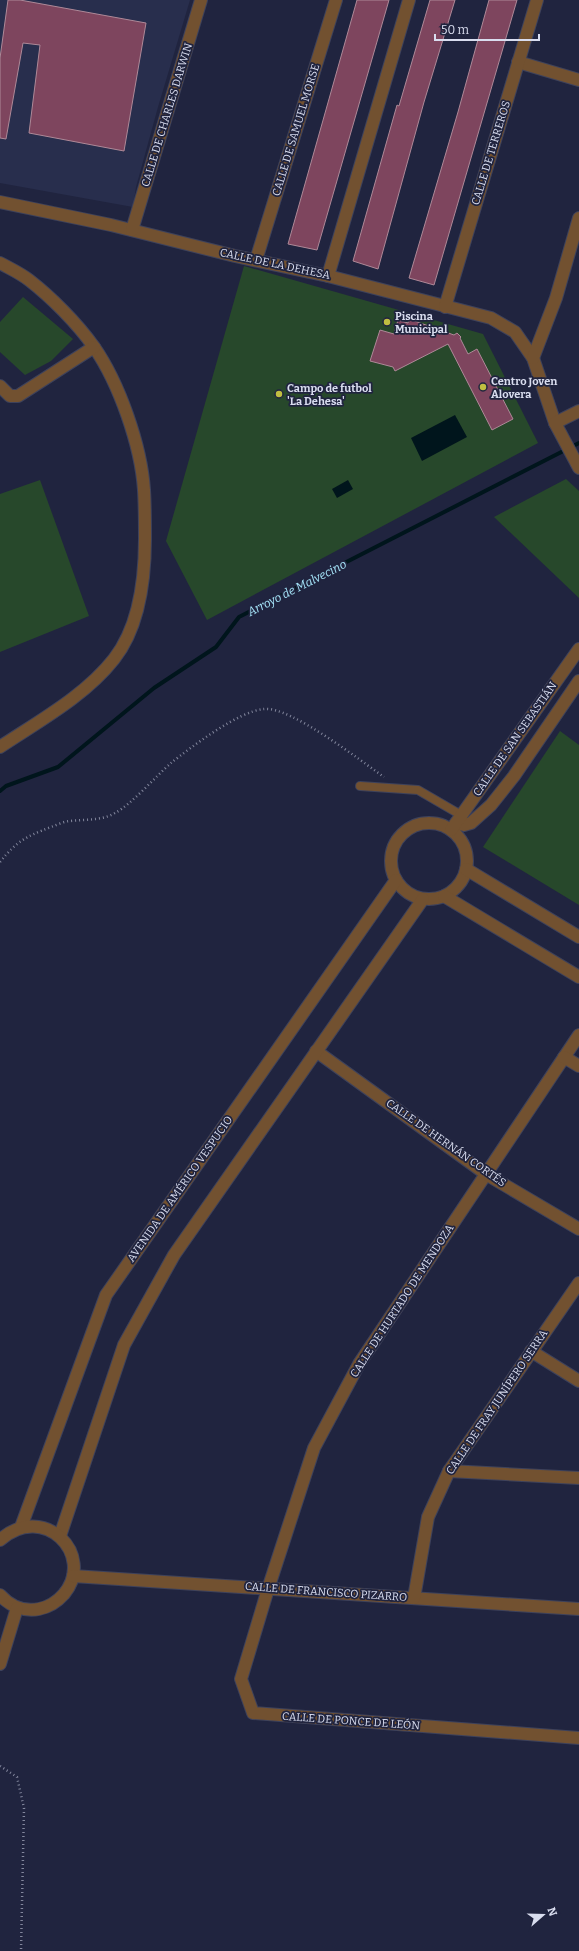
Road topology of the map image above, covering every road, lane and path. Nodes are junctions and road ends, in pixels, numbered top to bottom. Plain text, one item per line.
1 (201, 0) edge
2 (336, 0) edge
3 (409, 0) edge
4 (537, 0) edge
5 (518, 62) junction
6 (579, 80) edge
7 (0, 202) edge
8 (579, 218) edge
9 (132, 230) junction
10 (256, 260) junction
11 (0, 263) edge
12 (328, 276) junction
13 (445, 307) junction
14 (94, 347) junction
15 (533, 358) junction
16 (0, 386) edge
17 (579, 411) edge
18 (555, 424) junction
19 (578, 467) edge
20 (579, 649) edge
21 (579, 681) edge
22 (0, 747) edge
23 (360, 786) dead end
24 (400, 789) junction
25 (456, 823) junction
26 (0, 862) edge
27 (466, 869) junction
28 (396, 880) junction
29 (444, 896) junction
30 (423, 899) junction
31 (577, 932) edge
32 (579, 977) edge
33 (579, 1035) edge
34 (316, 1051) junction
35 (564, 1057) junction
36 (579, 1066) edge
37 (486, 1174) junction
38 (579, 1229) edge
39 (579, 1283) edge
40 (531, 1351) junction
41 (579, 1381) edge
42 (448, 1471) junction
43 (579, 1478) edge
44 (21, 1527) junction
45 (60, 1536) junction
46 (0, 1540) edge
47 (73, 1576) junction
48 (268, 1589) junction
49 (0, 1595) edge
50 (414, 1598) junction
51 (17, 1608) junction
52 (579, 1609) edge
53 (0, 1664) edge
54 (579, 1738) edge
55 (0, 1766) edge
56 (21, 1951) edge

1 - 9 street, CALLE DE CHARLES DARWIN
2 - 10 street, CALLE DE SAMUEL MORSE
3 - 12 street
4 - 5 street, CALLE DE TERREROS
5 - 6 street
5 - 13 street, CALLE DE TERREROS
7 - 9 street, CALLE DE LA DEHESA
8 - 15 street
9 - 10 street, CALLE DE LA DEHESA
10 - 12 street, CALLE DE LA DEHESA
11 - 14 street
12 - 13 street, CALLE DE LA DEHESA
13 - 15 street, CALLE DE LA DEHESA
14 - 16 street
14 - 22 street
15 - 18 street, CALLE DE LA DEHESA
17 - 18 street
18 - 19 street, CALLE DE LA DEHESA
20 - 25 street, CALLE DE SAN SEBASTIÁN
21 - 25 street
23 - 24 lane
24 - 25 lane
24 - 26 path
25 - 27 street
25 - 28 street
27 - 29 street
27 - 31 street
28 - 30 street
28 - 44 street, AVENIDA DE AMÉRICO VESPUCIO
29 - 30 street
29 - 32 street
30 - 34 street
33 - 35 street, CALLE DE HURTADO DE MENDOZA
34 - 37 street, CALLE DE HERNÁN CORTÉS
34 - 45 street
35 - 36 street
35 - 37 street, CALLE DE HURTADO DE MENDOZA
37 - 38 street, CALLE DE HERNÁN CORTÉS
37 - 48 street, CALLE DE HURTADO DE MENDOZA
39 - 40 street, CALLE DE FRAY JUNÍPERO SERRA
40 - 41 street
40 - 42 street, CALLE DE FRAY JUNÍPERO SERRA
42 - 43 street
42 - 50 street, CALLE DE FRAY JUNÍPERO SERRA
44 - 45 street
44 - 46 street
45 - 47 street
47 - 48 street, CALLE DE FRANCISCO PIZARRO
47 - 51 street
48 - 50 street, CALLE DE FRANCISCO PIZARRO
48 - 54 street, CALLE DE PONCE DE LEÓN
49 - 51 street
50 - 52 street, CALLE DE FRANCISCO PIZARRO
51 - 53 street
55 - 56 path

